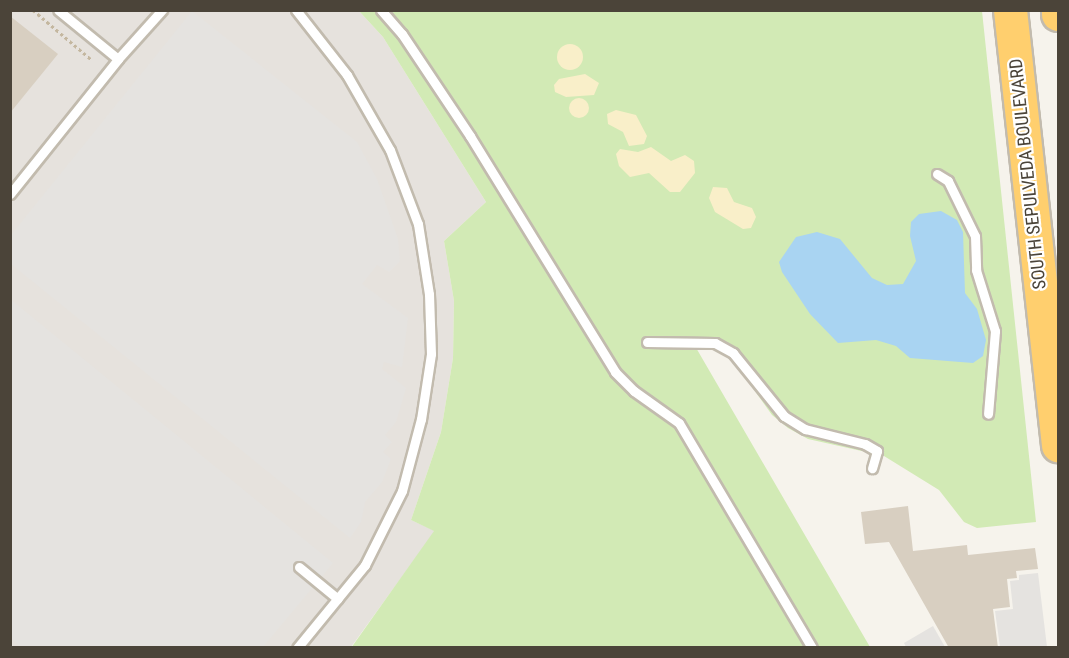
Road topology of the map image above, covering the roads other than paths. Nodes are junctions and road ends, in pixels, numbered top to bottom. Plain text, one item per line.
1 (58, 10) edge
2 (162, 10) edge
3 (296, 10) edge
4 (381, 10) edge
5 (1010, 10) edge
6 (118, 59) junction
7 (937, 174) dead end
8 (10, 194) edge
9 (647, 342) dead end
10 (988, 414) dead end
11 (1059, 445) edge
12 (872, 468) dead end
13 (299, 567) dead end
14 (338, 599) junction
15 (297, 648) edge
16 (812, 648) edge

1 - 6 lane
2 - 6 lane
3 - 14 lane
4 - 16 lane
5 - 11 highway, SOUTH SEPULVEDA BOULEVARD
6 - 8 lane
7 - 10 lane
9 - 12 lane
13 - 14 lane
14 - 15 lane

